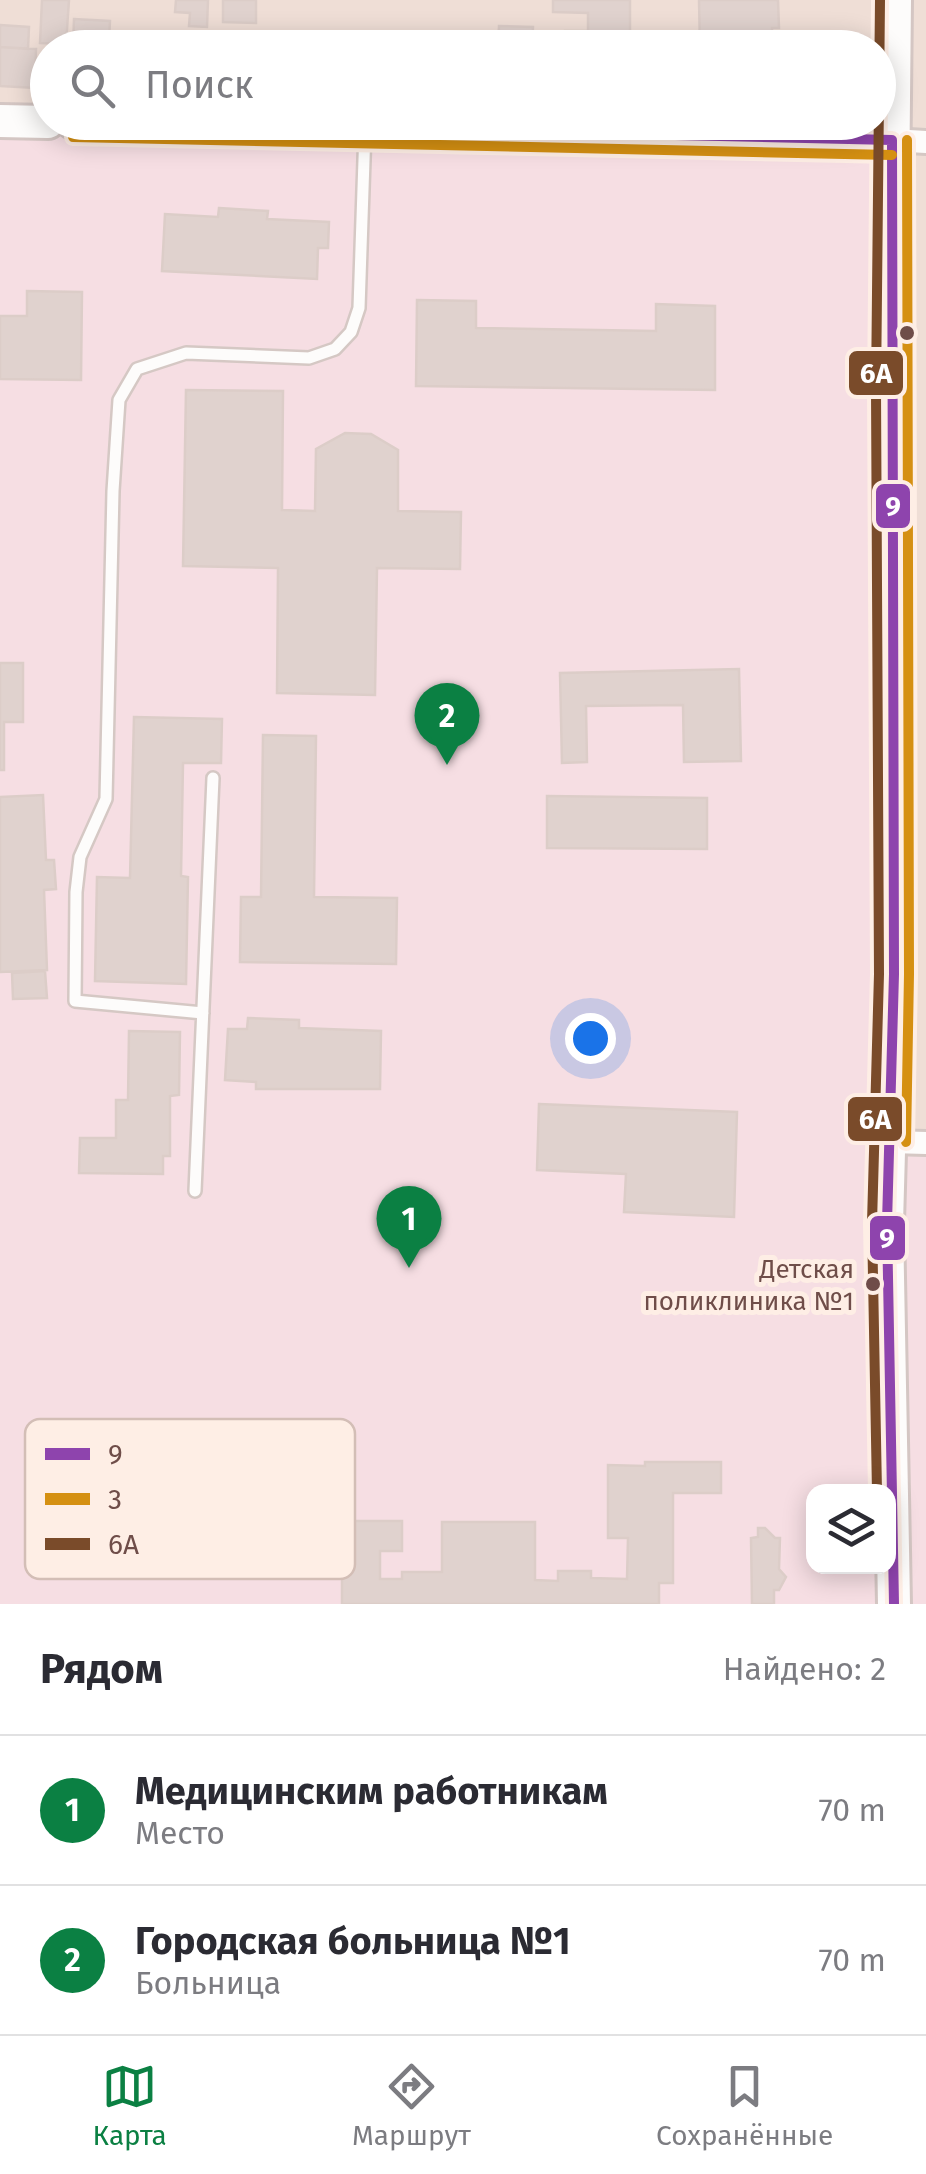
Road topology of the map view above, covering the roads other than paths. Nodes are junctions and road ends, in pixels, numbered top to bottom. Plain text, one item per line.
1 (896, 0) edge
2 (895, 30) edge
3 (0, 120) edge
4 (30, 121) edge
5 (365, 140) edge
6 (892, 140) joint
7 (926, 142) edge
8 (213, 778) dead end
9 (203, 1013) junction
10 (891, 1142) junction
11 (926, 1143) edge
12 (195, 1190) dead end
13 (894, 1604) edge

1 - 2 street
3 - 4 street
5 - 9 lane
6 - 7 street
6 - 10 street
8 - 9 lane
9 - 12 lane
10 - 11 street
10 - 13 street

